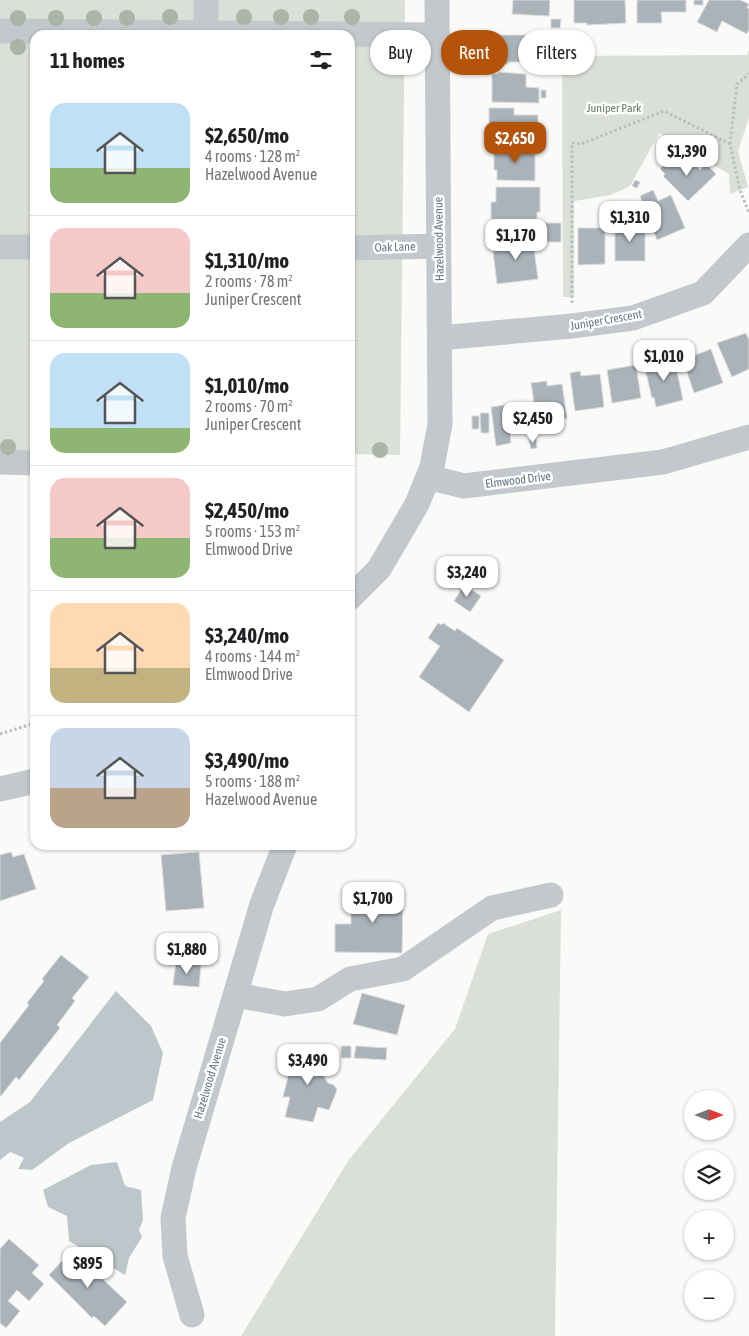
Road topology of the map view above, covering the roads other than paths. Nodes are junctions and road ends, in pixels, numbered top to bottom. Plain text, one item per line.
1 (206, 0) edge
2 (437, 0) edge
3 (206, 30) edge
4 (0, 31) edge
5 (30, 31) edge
6 (355, 34) edge
7 (437, 35) junction
8 (749, 245) edge
9 (439, 246) junction
10 (0, 247) edge
11 (30, 247) edge
12 (355, 248) edge
13 (440, 338) junction
14 (749, 437) edge
15 (0, 462) edge
16 (30, 463) edge
17 (428, 477) junction
18 (355, 593) edge
19 (30, 782) edge
20 (0, 789) edge
21 (283, 850) edge
22 (550, 895) dead end
23 (235, 994) junction
24 (192, 1315) dead end

1 - 3 street
2 - 7 street, Hazelwood Avenue
4 - 5 street
6 - 7 street
7 - 9 street, Hazelwood Avenue
8 - 13 street, Juniper Crescent
9 - 12 street, Oak Lane
9 - 13 street, Hazelwood Avenue
10 - 11 street
13 - 17 street, Hazelwood Avenue
14 - 17 street, Elmwood Drive
15 - 16 street
17 - 18 street
19 - 20 street
21 - 23 street, Hazelwood Avenue
22 - 23 street
23 - 24 street, Hazelwood Avenue

